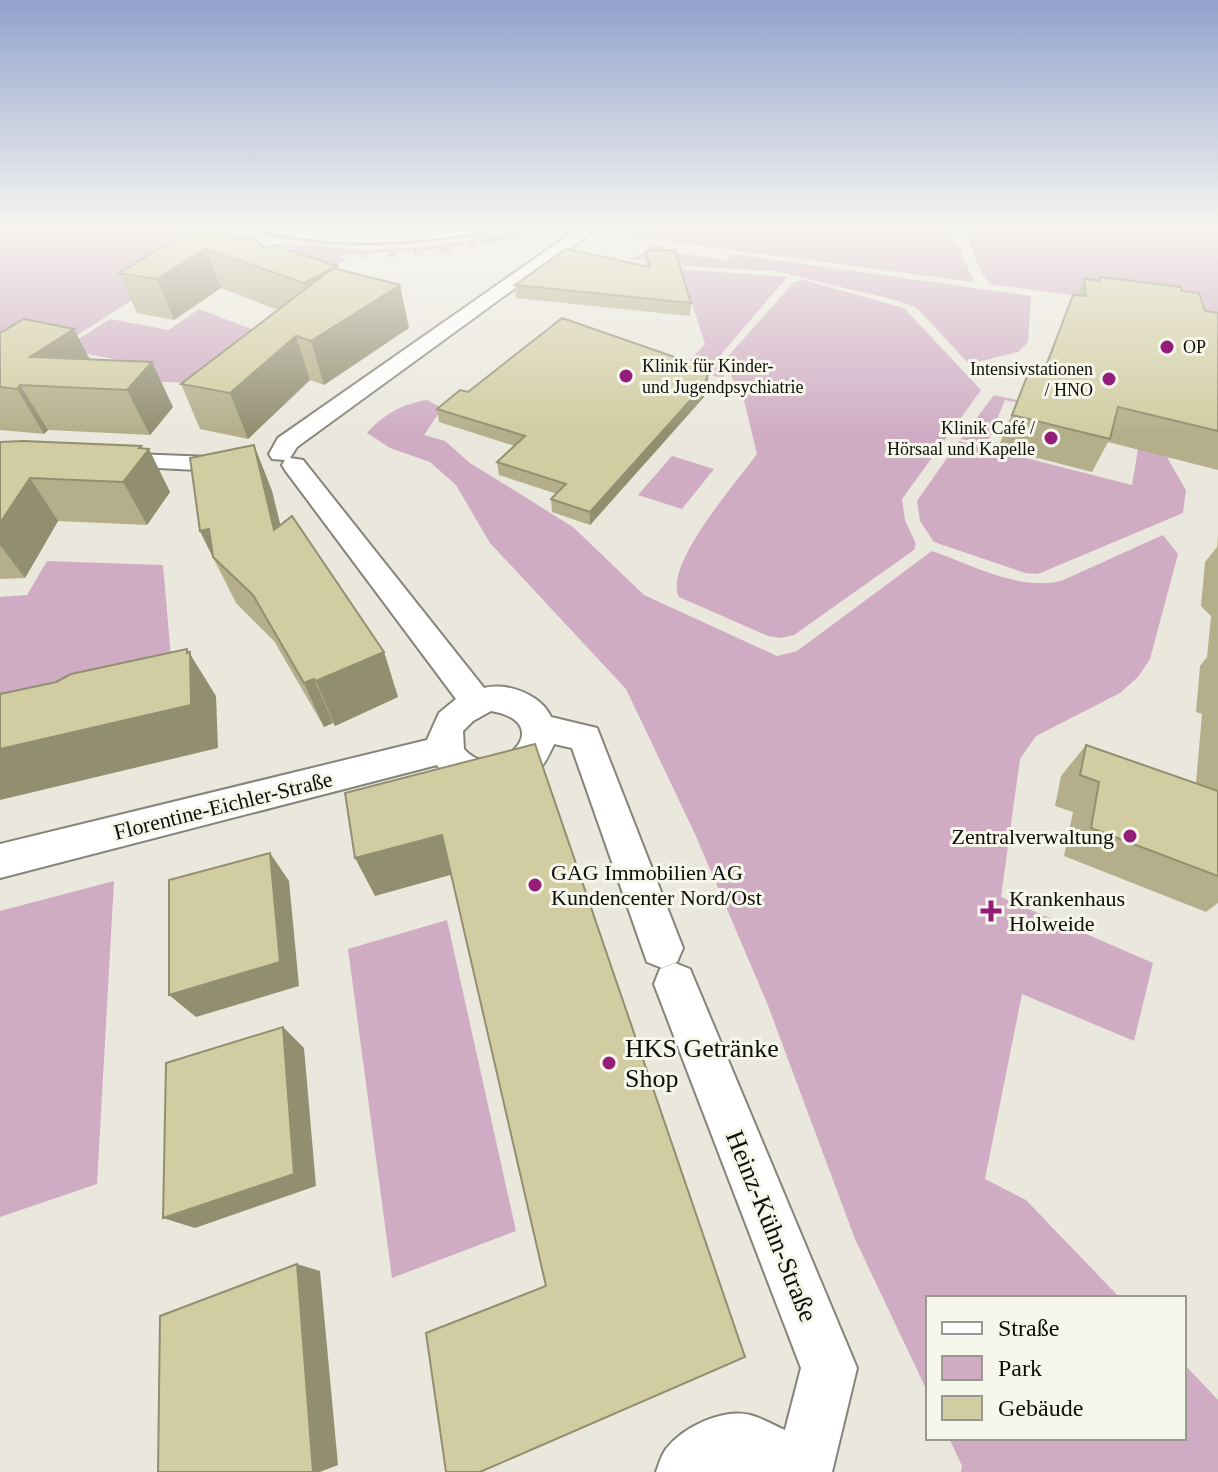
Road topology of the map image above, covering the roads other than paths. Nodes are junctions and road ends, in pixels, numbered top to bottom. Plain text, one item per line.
1 (494, 296) edge
2 (91, 459) edge
3 (272, 465) junction
4 (477, 703) junction
5 (540, 728) junction
6 (445, 749) junction
7 (0, 861) edge
8 (685, 1472) edge
9 (788, 1472) edge
10 (803, 1472) edge

1 - 3 street
2 - 3 street
3 - 4 street
4 - 5 street
4 - 6 street
5 - 6 street
5 - 10 street, Heinz-Kühn-Straße
6 - 7 street, Florentine-Eichler-Straße
8 - 9 street

